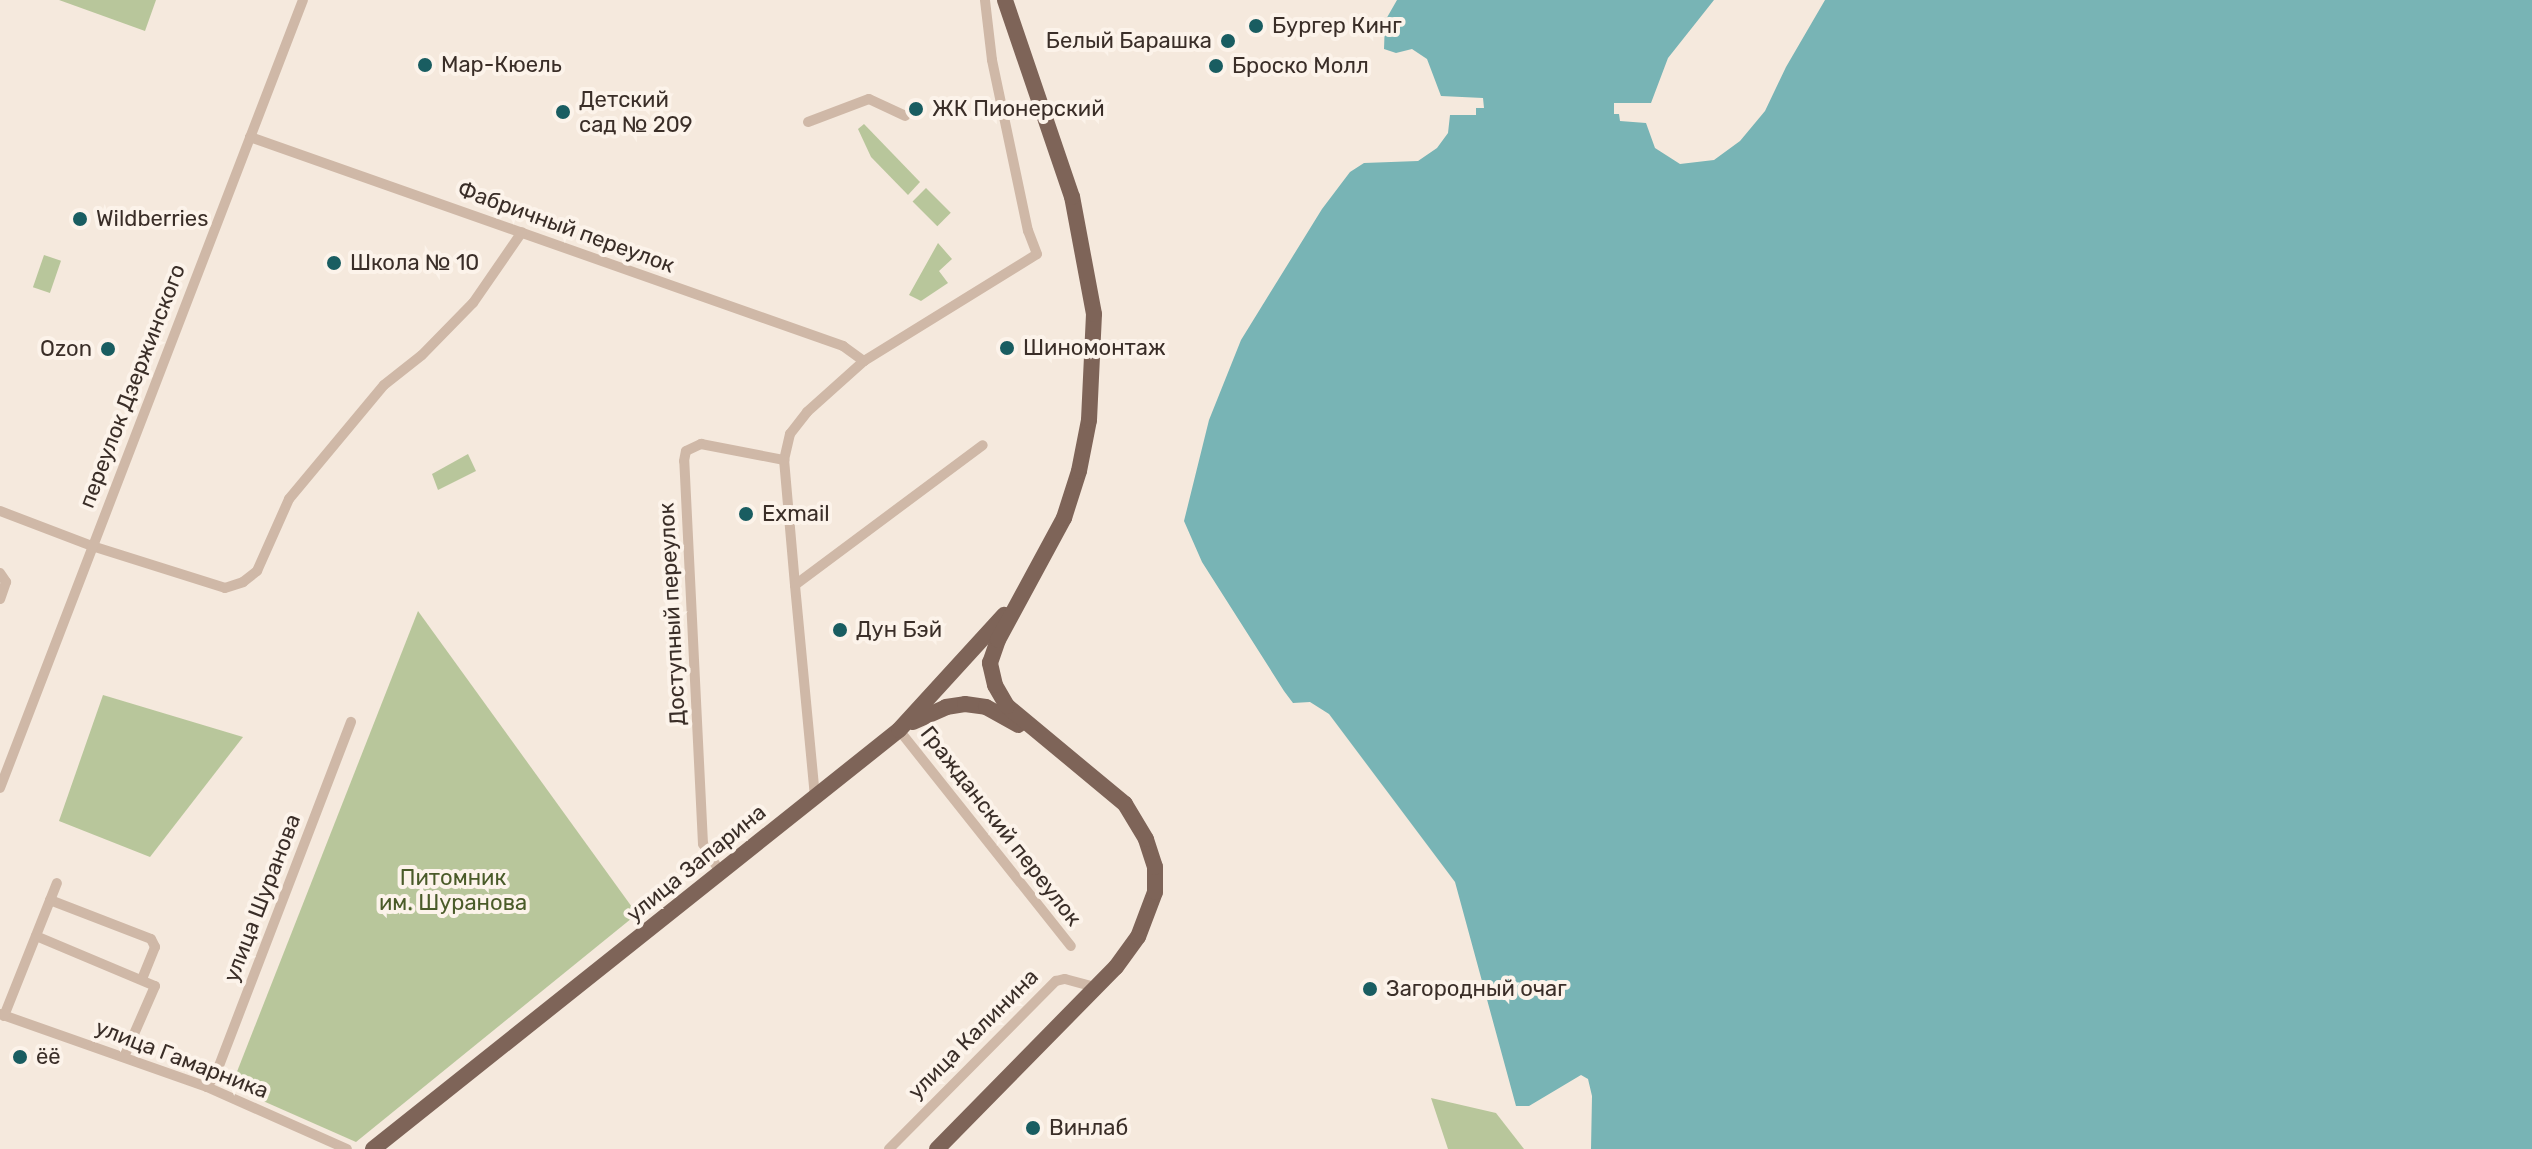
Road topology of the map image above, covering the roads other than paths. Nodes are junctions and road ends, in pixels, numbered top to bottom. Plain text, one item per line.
1 (303, 0) edge
2 (985, 0) edge
3 (1006, 1) edge
4 (905, 116) dead end
5 (808, 122) dead end
6 (250, 137) junction
7 (522, 232) junction
8 (864, 361) junction
9 (983, 445) dead end
10 (784, 460) junction
11 (0, 511) edge
12 (92, 546) junction
13 (0, 573) edge
14 (795, 585) junction
15 (1025, 589) junction
16 (0, 599) edge
17 (351, 722) dead end
18 (899, 730) junction
19 (1060, 751) junction
20 (5, 759) edge
21 (0, 788) edge
22 (815, 797) junction
23 (720, 872) junction
24 (57, 883) dead end
25 (50, 900) junction
26 (36, 936) junction
27 (1071, 946) dead end
28 (142, 980) junction
29 (1098, 988) junction
30 (2, 1015) edge
31 (124, 1057) junction
32 (207, 1087) junction
33 (347, 1149) edge
34 (373, 1149) edge
35 (889, 1149) edge
36 (937, 1149) edge

1 - 6 street, переулок Дзержинского
2 - 8 street
3 - 15 main road
4 - 5 street
6 - 7 street, Фабричный переулок
6 - 12 street, переулок Дзержинского
7 - 8 street, Фабричный переулок
7 - 12 street
8 - 10 street
9 - 14 street
10 - 14 street
10 - 23 street, Доступный переулок
11 - 12 street
12 - 20 street, переулок Дзержинского
13 - 16 street
14 - 22 street
15 - 18 main road, улица Запарина
15 - 19 main road
17 - 32 street, улица Шуранова
18 - 19 main road
18 - 22 main road, улица Запарина
18 - 27 street, Гражданский переулок
19 - 29 main road
20 - 21 street, переулок Дзержинского
22 - 23 main road, улица Запарина
23 - 34 main road, улица Запарина
24 - 25 street
25 - 26 street
25 - 28 street
26 - 28 street
26 - 30 street
28 - 31 street
29 - 35 street, улица Калинина
29 - 36 main road
30 - 31 street, улица Гамарника
31 - 32 street, улица Гамарника
32 - 33 street, улица Гамарника

